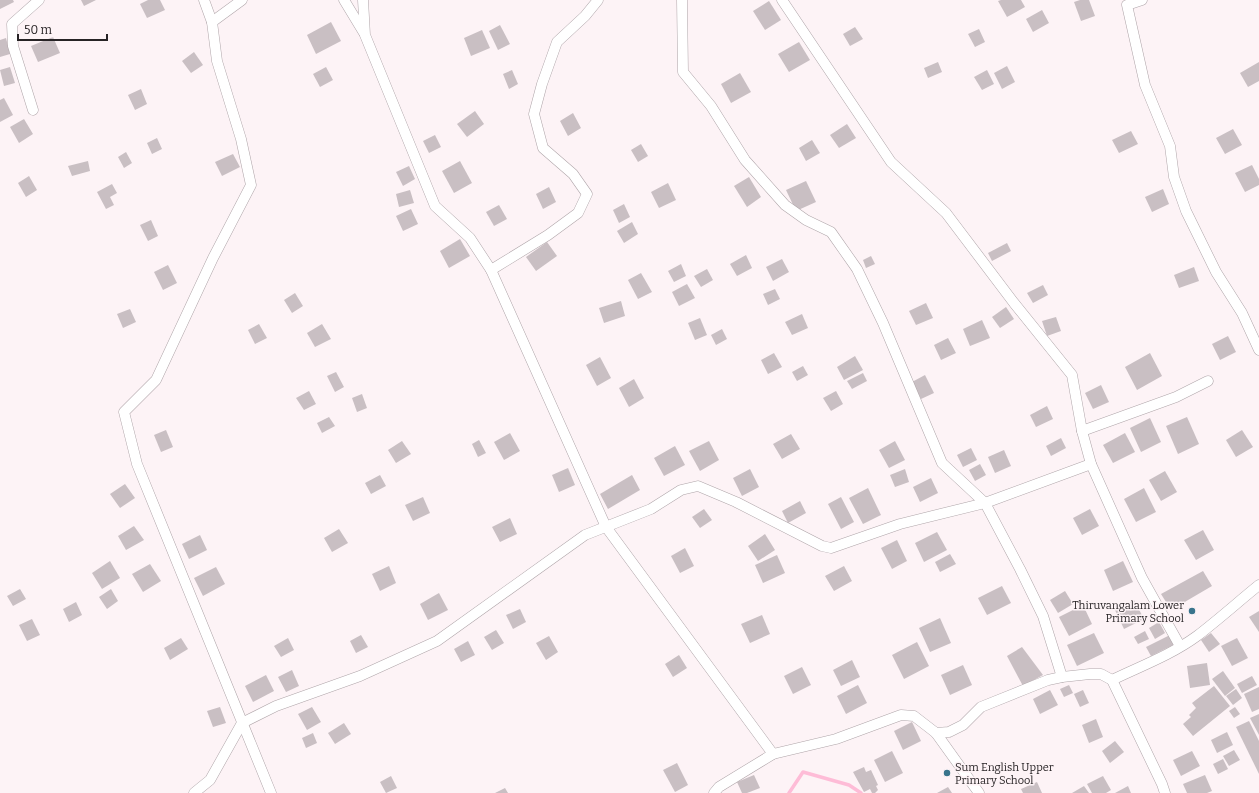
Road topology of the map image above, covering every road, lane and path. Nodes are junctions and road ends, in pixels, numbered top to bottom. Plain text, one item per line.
1 (39, 0) edge
2 (204, 0) edge
3 (242, 0) edge
4 (344, 0) edge
5 (363, 0) edge
6 (598, 0) edge
7 (682, 0) edge
8 (782, 0) edge
9 (1142, 0) edge
10 (212, 22) junction
11 (365, 35) junction
12 (33, 110) dead end
13 (491, 270) junction
14 (1259, 350) edge
15 (1208, 381) dead end
16 (1082, 431) junction
17 (1091, 464) junction
18 (985, 503) junction
19 (606, 527) junction
20 (1259, 585) edge
21 (1180, 646) junction
22 (1062, 677) junction
23 (1112, 680) junction
24 (242, 723) junction
25 (936, 733) junction
26 (773, 754) junction
27 (194, 793) edge
28 (271, 793) edge
29 (714, 793) edge
30 (979, 793) edge
31 (1165, 793) edge

1 - 12 street
2 - 10 street
3 - 10 street
4 - 11 street
5 - 11 street
6 - 13 street
7 - 18 street
8 - 16 street
9 - 14 street
10 - 24 street
11 - 13 street
13 - 19 street
15 - 16 street
16 - 17 street
17 - 18 street
17 - 21 street
18 - 19 street
18 - 22 street
19 - 24 street
19 - 26 street
20 - 21 street
21 - 23 street
22 - 23 street
22 - 25 street
23 - 31 street
24 - 27 street
24 - 28 street
25 - 26 street
25 - 30 street
26 - 29 street

